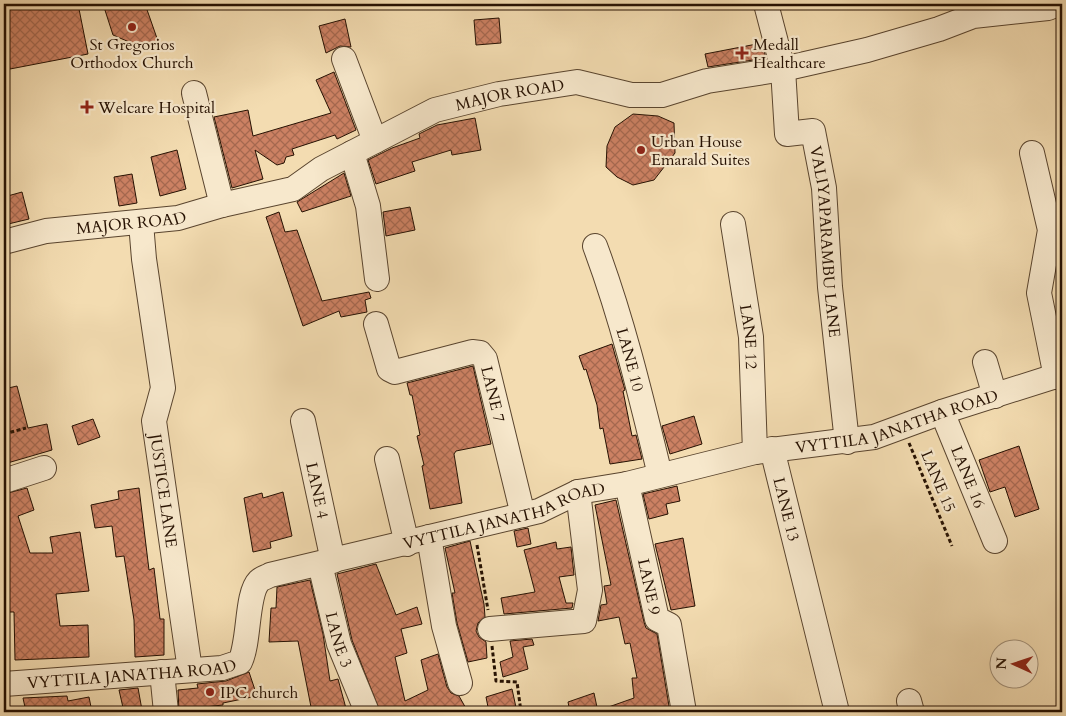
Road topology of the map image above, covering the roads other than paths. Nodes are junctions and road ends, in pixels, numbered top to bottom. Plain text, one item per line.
1 (766, 4) edge
2 (1058, 4) edge
3 (344, 59) dead end
4 (783, 69) junction
5 (194, 92) dead end
6 (375, 141) junction
7 (352, 153) junction
8 (1032, 153) dead end
9 (222, 205) junction
10 (141, 223) junction
11 (733, 224) dead end
12 (4, 242) edge
13 (595, 246) dead end
14 (377, 279) dead end
15 (376, 324) dead end
16 (985, 362) dead end
17 (1059, 376) edge
18 (995, 396) junction
19 (942, 412) junction
20 (303, 421) dead end
21 (847, 442) junction
22 (763, 450) junction
23 (386, 459) dead end
24 (44, 468) dead end
25 (660, 475) junction
26 (4, 481) edge
27 (627, 484) junction
28 (578, 492) junction
29 (523, 515) junction
30 (418, 540) junction
31 (995, 541) dead end
32 (327, 562) junction
33 (490, 629) dead end
34 (190, 670) junction
35 (162, 672) junction
36 (460, 683) dead end
37 (4, 684) edge
38 (166, 712) edge
39 (367, 712) edge
40 (684, 712) edge
41 (837, 712) edge

1 - 4 street
2 - 4 street, MAJOR ROAD
3 - 6 street
4 - 6 street, MAJOR ROAD
4 - 21 street, VALIYAPARAMBU LANE
5 - 9 street
6 - 7 street, MAJOR ROAD
7 - 9 street, MAJOR ROAD
7 - 14 street
8 - 17 street
9 - 10 street, MAJOR ROAD
10 - 12 street, MAJOR ROAD
10 - 34 street, JUSTICE LANE
11 - 22 street, LANE 12
13 - 25 street, LANE 10
15 - 29 street, LANE 7
16 - 18 street
17 - 18 street, VYTTILA JANATHA ROAD
18 - 19 street, VYTTILA JANATHA ROAD
19 - 21 street, VYTTILA JANATHA ROAD
19 - 31 street, LANE 16
20 - 32 street, LANE 4
21 - 22 street, VYTTILA JANATHA ROAD
22 - 25 street, VYTTILA JANATHA ROAD
22 - 41 street, LANE 13
23 - 30 street
24 - 26 street
25 - 27 street, VYTTILA JANATHA ROAD
27 - 28 street, VYTTILA JANATHA ROAD
27 - 40 street, LANE 9
28 - 29 street, VYTTILA JANATHA ROAD
28 - 33 street
29 - 30 street, VYTTILA JANATHA ROAD
30 - 32 street, VYTTILA JANATHA ROAD
30 - 36 street
32 - 34 street, VYTTILA JANATHA ROAD
32 - 39 street, LANE 3
34 - 35 street, VYTTILA JANATHA ROAD
35 - 37 street, VYTTILA JANATHA ROAD
35 - 38 street

